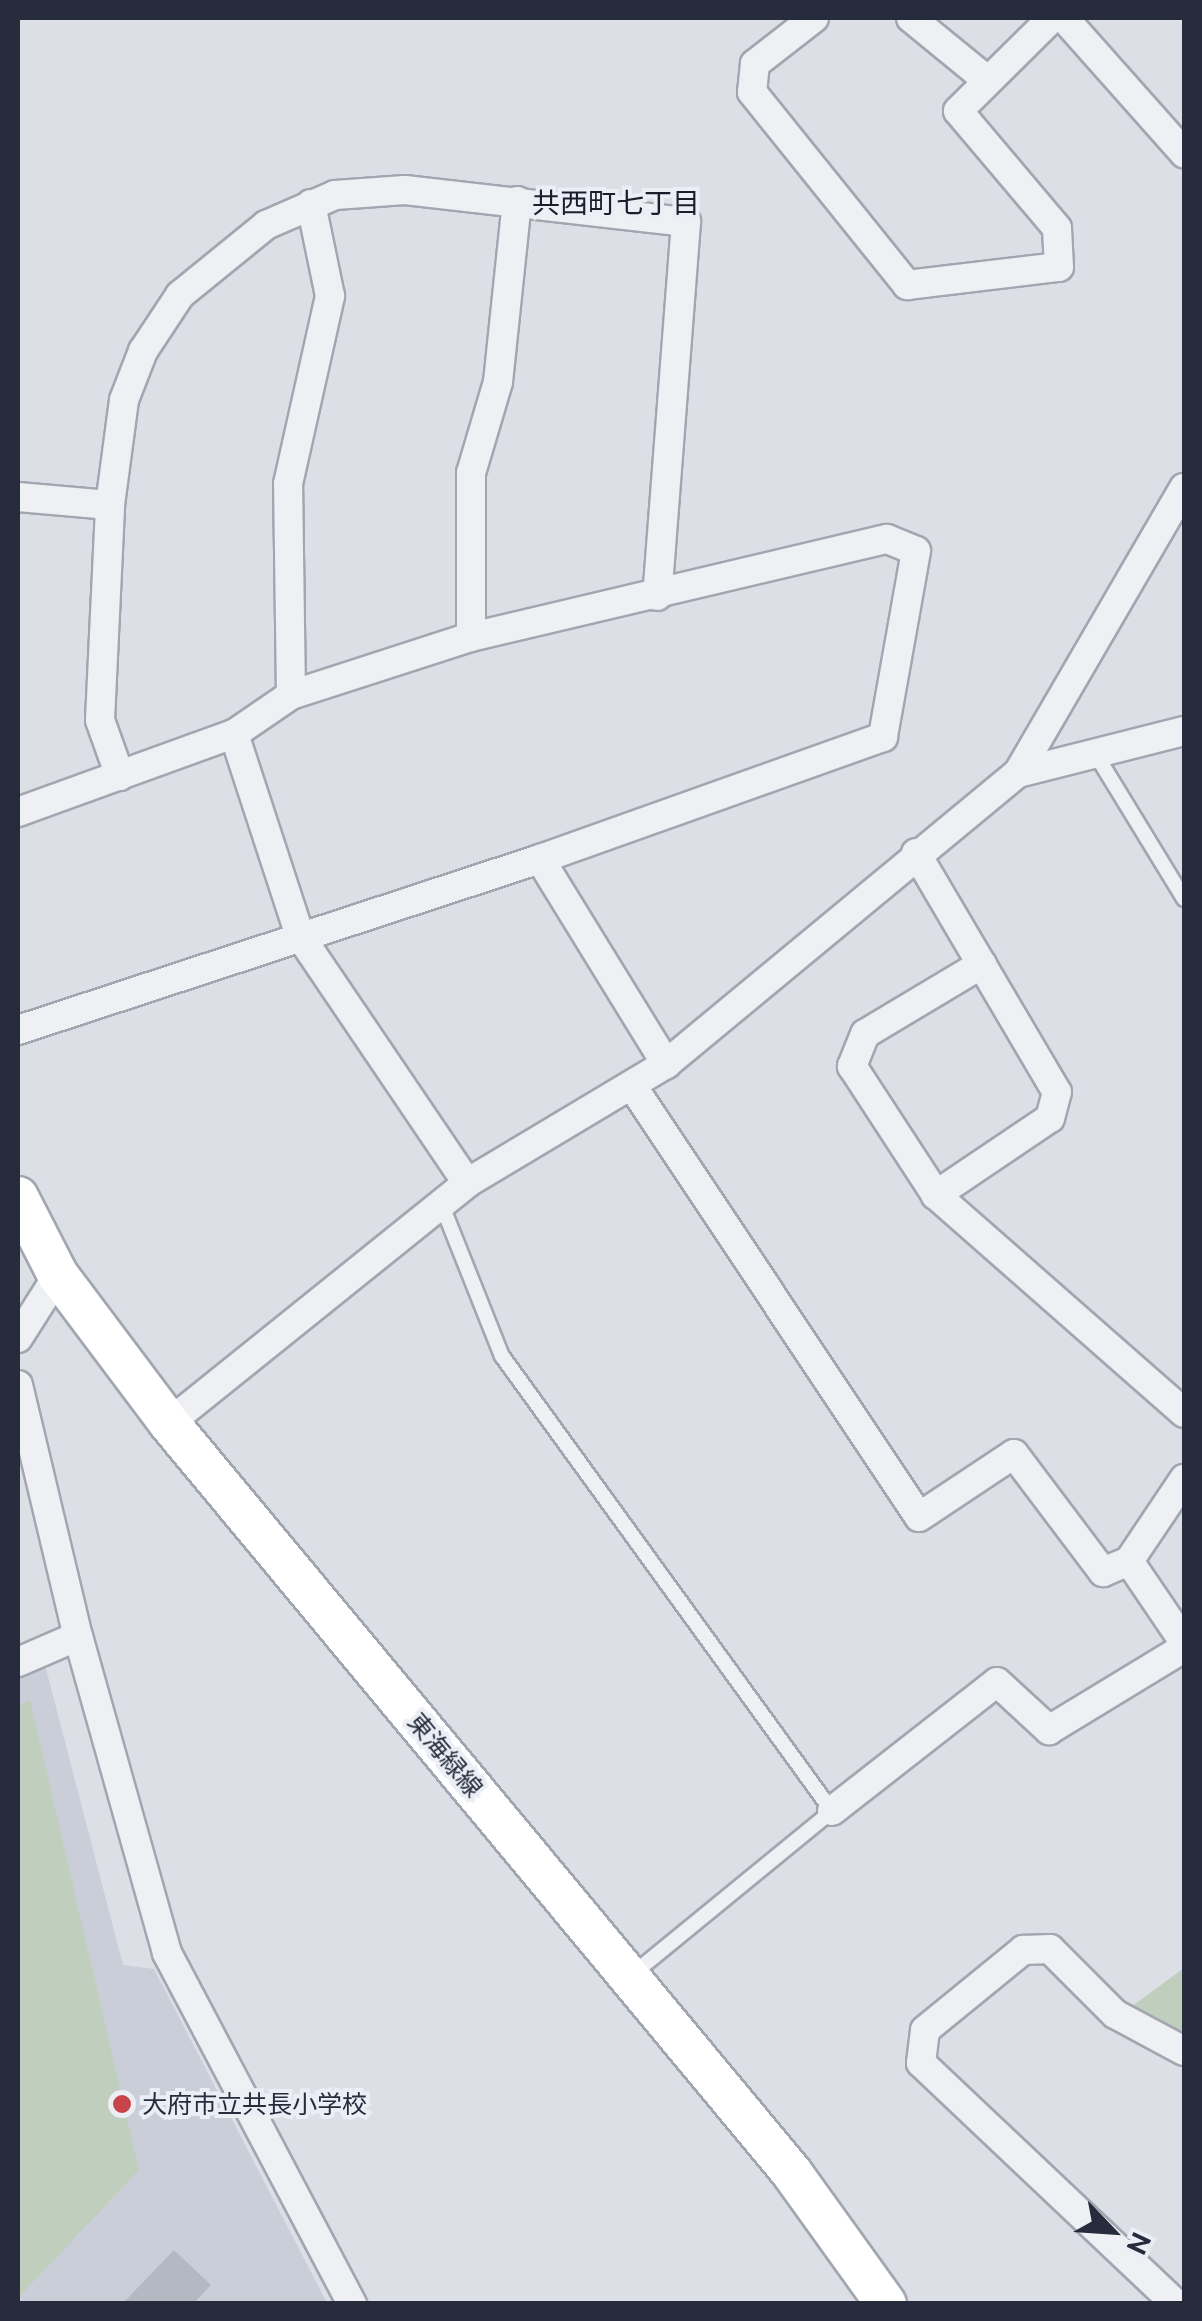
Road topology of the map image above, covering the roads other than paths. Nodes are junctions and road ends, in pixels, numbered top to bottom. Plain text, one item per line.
1 (814, 18) edge
2 (910, 18) edge
3 (1052, 18) edge
4 (1064, 18) edge
5 (988, 82) junction
6 (1184, 152) edge
7 (517, 202) junction
8 (311, 204) junction
9 (1184, 488) edge
10 (18, 497) edge
11 (110, 504) junction
12 (657, 596) junction
13 (471, 637) junction
14 (291, 695) junction
15 (1184, 731) edge
16 (234, 734) junction
17 (1094, 752) junction
18 (1018, 774) junction
19 (120, 776) junction
20 (18, 812) edge
21 (916, 853) junction
22 (540, 858) junction
23 (1184, 899) edge
24 (300, 936) junction
25 (982, 964) junction
26 (18, 1030) edge
27 (666, 1064) junction
28 (632, 1087) junction
29 (467, 1183) junction
30 (936, 1195) junction
31 (18, 1197) edge
32 (443, 1208) junction
33 (58, 1275) junction
34 (18, 1338) edge
35 (18, 1386) edge
36 (1184, 1414) edge
37 (168, 1423) junction
38 (1184, 1479) edge
39 (1128, 1561) junction
40 (78, 1636) junction
41 (1184, 1645) edge
42 (18, 1662) edge
43 (832, 1811) junction
44 (630, 1977) junction
45 (1184, 2051) edge
46 (352, 2304) edge
47 (886, 2304) edge
48 (1176, 2304) edge

1 - 5 street
2 - 5 street
3 - 5 street
4 - 6 street
7 - 8 street
7 - 12 street
7 - 13 street
8 - 11 street
8 - 14 street
9 - 18 street
10 - 11 street
11 - 19 street
12 - 13 street
12 - 22 street
13 - 14 street
14 - 16 street
15 - 17 street
16 - 19 street
16 - 24 street
17 - 18 street
17 - 23 lane
18 - 21 street
19 - 20 street
21 - 25 street
21 - 27 street
22 - 24 street
22 - 27 street
24 - 26 street
24 - 29 street
25 - 30 street
25 - 30 street
27 - 28 street
28 - 29 street
28 - 39 street
29 - 32 street
30 - 36 street
31 - 33 main road, 東海緑線
32 - 37 street
32 - 43 lane
33 - 34 street
33 - 37 main road, 東海緑線
35 - 40 street
37 - 44 main road, 東海緑線
38 - 39 street
39 - 41 street
40 - 42 street
40 - 46 street
41 - 43 street
43 - 44 lane
44 - 47 main road, 東海緑線
45 - 48 street

